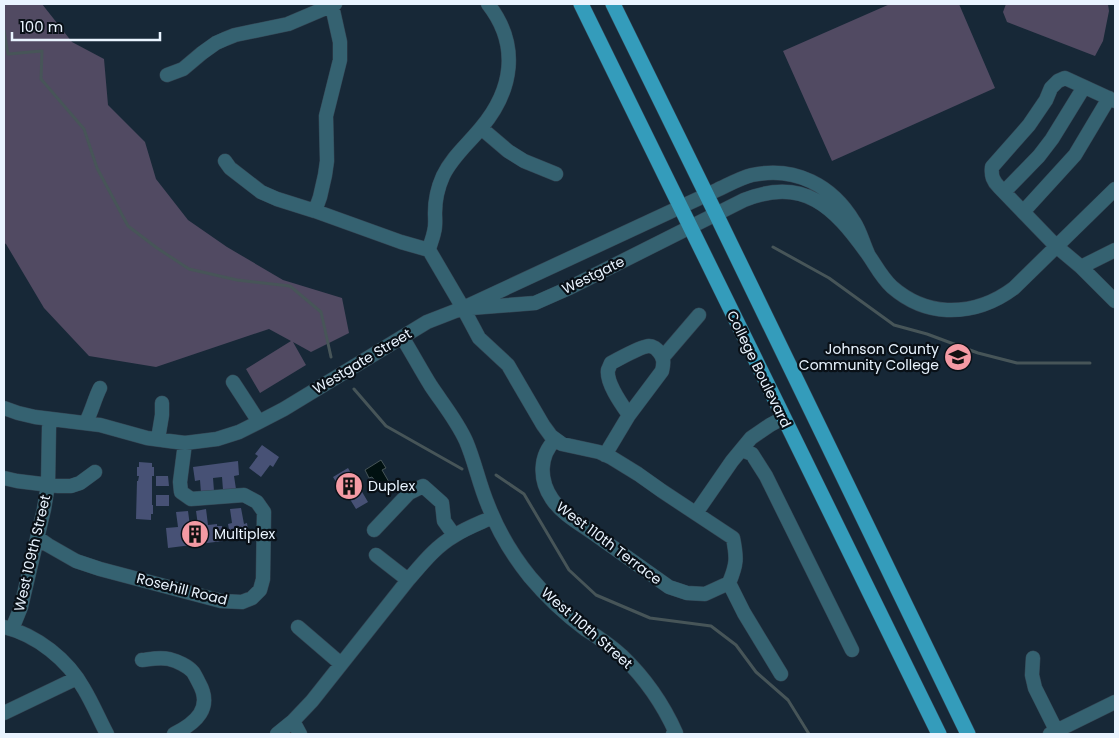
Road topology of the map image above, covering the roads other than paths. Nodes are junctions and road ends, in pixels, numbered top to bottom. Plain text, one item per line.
1 (488, 4) edge
2 (581, 4) edge
3 (613, 4) edge
4 (333, 5) edge
5 (167, 74) dead end
6 (1084, 86) junction
7 (1112, 99) edge
8 (481, 128) junction
9 (225, 161) dead end
10 (556, 174) dead end
11 (1115, 189) edge
12 (1004, 192) junction
13 (707, 195) junction
14 (680, 207) junction
15 (315, 211) junction
16 (1023, 212) junction
17 (716, 214) junction
18 (690, 227) junction
19 (1056, 246) junction
20 (429, 250) junction
21 (1115, 250) edge
22 (868, 254) junction
23 (1081, 267) junction
24 (1115, 300) edge
25 (463, 308) junction
26 (699, 315) dead end
27 (402, 337) junction
28 (663, 357) junction
29 (233, 382) dead end
30 (100, 388) dead end
31 (162, 403) dead end
32 (4, 408) edge
33 (630, 415) junction
34 (783, 418) junction
35 (50, 419) junction
36 (86, 422) junction
37 (259, 422) junction
38 (158, 439) junction
39 (555, 440) junction
40 (185, 442) junction
41 (742, 450) junction
42 (605, 455) junction
43 (94, 472) dead end
44 (4, 478) edge
45 (48, 485) junction
46 (696, 513) junction
47 (493, 517) junction
48 (374, 530) dead end
49 (454, 535) junction
50 (38, 538) junction
51 (376, 555) dead end
52 (408, 580) junction
53 (729, 583) junction
54 (298, 627) dead end
55 (8, 628) edge
56 (852, 650) dead end
57 (1033, 658) dead end
58 (142, 660) dead end
59 (341, 664) junction
60 (781, 674) dead end
61 (77, 678) junction
62 (1115, 702) edge
63 (4, 713) edge
64 (293, 721) junction
65 (1054, 733) edge
66 (107, 734) edge
67 (174, 734) edge
68 (277, 734) edge
69 (300, 734) edge
70 (675, 734) edge
71 (939, 734) edge
72 (968, 734) edge

1 - 8 street
2 - 14 main road, College Boulevard
3 - 13 main road, College Boulevard
4 - 5 street
4 - 15 street
6 - 7 street
6 - 12 street
6 - 12 street
7 - 16 street
8 - 10 street
8 - 20 street
9 - 15 street
11 - 19 street
12 - 16 street
13 - 14 street, Westgate Street
13 - 17 main road, College Boulevard
13 - 22 street, Westgate Street
14 - 18 main road, College Boulevard
14 - 25 street, Westgate Street
15 - 20 street
16 - 19 street
17 - 18 street, Westgate
17 - 22 street, Westgate
17 - 72 main road, College Boulevard
18 - 25 street, Westgate
18 - 34 main road, College Boulevard
19 - 22 street
19 - 23 street
20 - 25 street
21 - 23 street
23 - 24 street
25 - 27 street, Westgate Street
25 - 39 street
26 - 28 street
27 - 37 street, Westgate Street
27 - 47 street, West 110th Street
28 - 33 street
28 - 33 street
29 - 37 street
30 - 36 street
31 - 38 street
32 - 35 street, Westgate Street
33 - 42 street
34 - 41 street
34 - 71 main road, College Boulevard
35 - 36 street, Westgate Street
35 - 45 street, West 109th Street
36 - 38 street, Westgate Street
37 - 40 street, Westgate Street
38 - 40 street, Westgate Street
39 - 42 street
39 - 53 street, West 110th Terrace
40 - 50 street, Rosehill Road
41 - 46 street
41 - 56 street
42 - 46 street
43 - 45 street
44 - 45 street
45 - 50 street, West 109th Street
46 - 53 street
47 - 49 street
47 - 70 street, West 110th Street
48 - 49 street
49 - 52 street
50 - 55 street, West 109th Street
51 - 52 street
52 - 59 street
53 - 60 street
54 - 59 street
55 - 61 street, West 109th Street
57 - 65 street
58 - 67 street
59 - 64 street
61 - 63 street
61 - 66 street, West 109th Street
62 - 65 street
64 - 68 street
64 - 69 street

